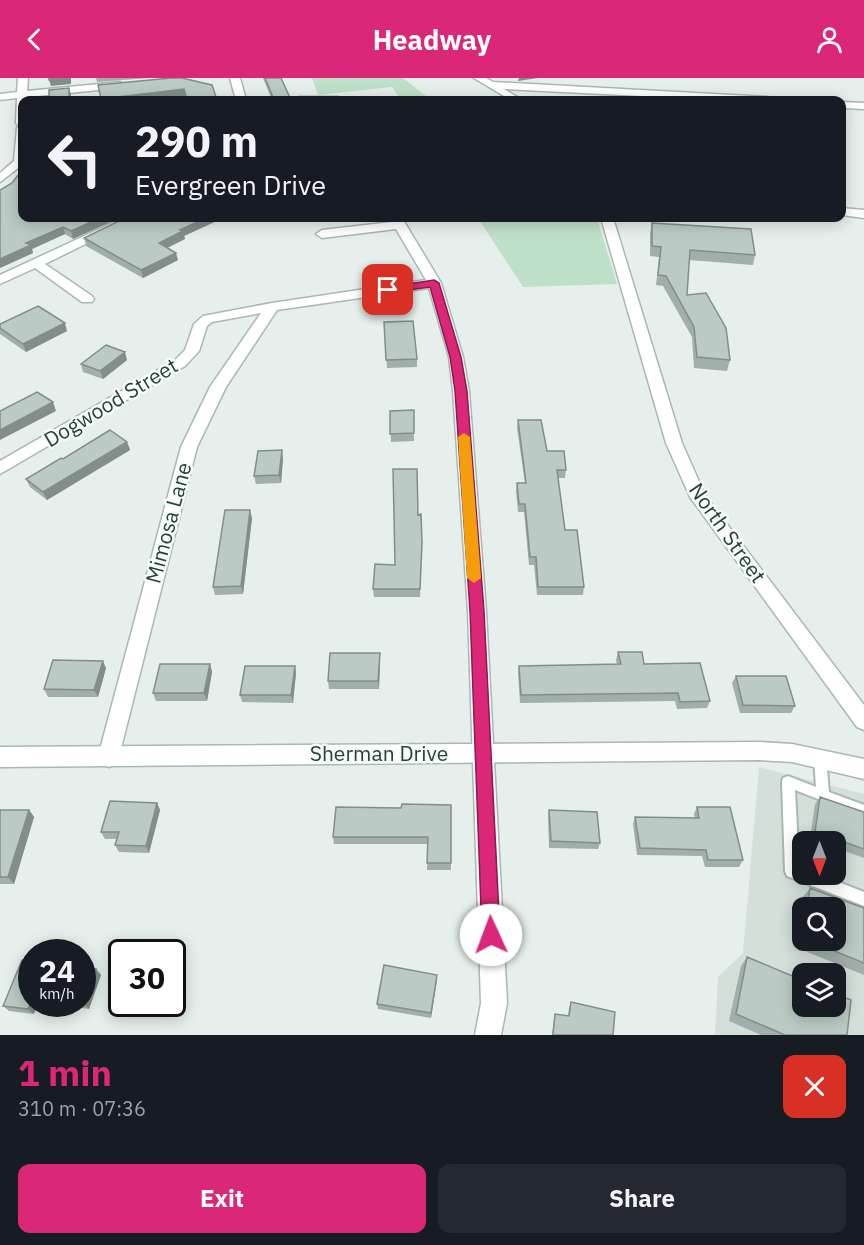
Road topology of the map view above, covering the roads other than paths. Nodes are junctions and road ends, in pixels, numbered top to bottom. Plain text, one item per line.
1 (23, 78) edge
2 (235, 78) edge
3 (479, 78) edge
4 (127, 84) edge
5 (492, 85) junction
6 (23, 95) junction
7 (240, 96) edge
8 (510, 96) edge
9 (694, 96) edge
10 (0, 97) edge
11 (846, 105) edge
12 (864, 106) edge
13 (18, 163) edge
14 (0, 179) edge
15 (846, 213) edge
16 (864, 214) edge
17 (123, 222) edge
18 (392, 222) edge
19 (399, 222) edge
20 (608, 222) edge
21 (322, 234) dead end
22 (36, 263) junction
23 (0, 280) edge
24 (434, 283) junction
25 (87, 299) dead end
26 (272, 306) junction
27 (0, 468) edge
28 (864, 721) edge
29 (483, 753) junction
30 (109, 756) junction
31 (0, 757) edge
32 (820, 758) junction
33 (864, 769) edge
34 (823, 795) junction
35 (864, 811) edge
36 (864, 899) edge
37 (488, 1035) edge

1 - 6 street
2 - 7 street
3 - 5 street
4 - 6 street
5 - 8 street
5 - 9 street
6 - 10 street
11 - 12 street
13 - 14 street
15 - 16 street
17 - 22 street
18 - 21 street
19 - 24 street
20 - 28 street, North Street
22 - 23 street
22 - 25 street
24 - 26 street, Dogwood Street
24 - 29 street
26 - 27 street, Dogwood Street
26 - 30 street, Mimosa Lane
29 - 30 street, Sherman Drive
29 - 32 street, Sherman Drive
29 - 37 street
30 - 31 street, Sherman Drive
32 - 33 street, Sherman Drive
32 - 34 lane
34 - 35 lane
34 - 36 lane

